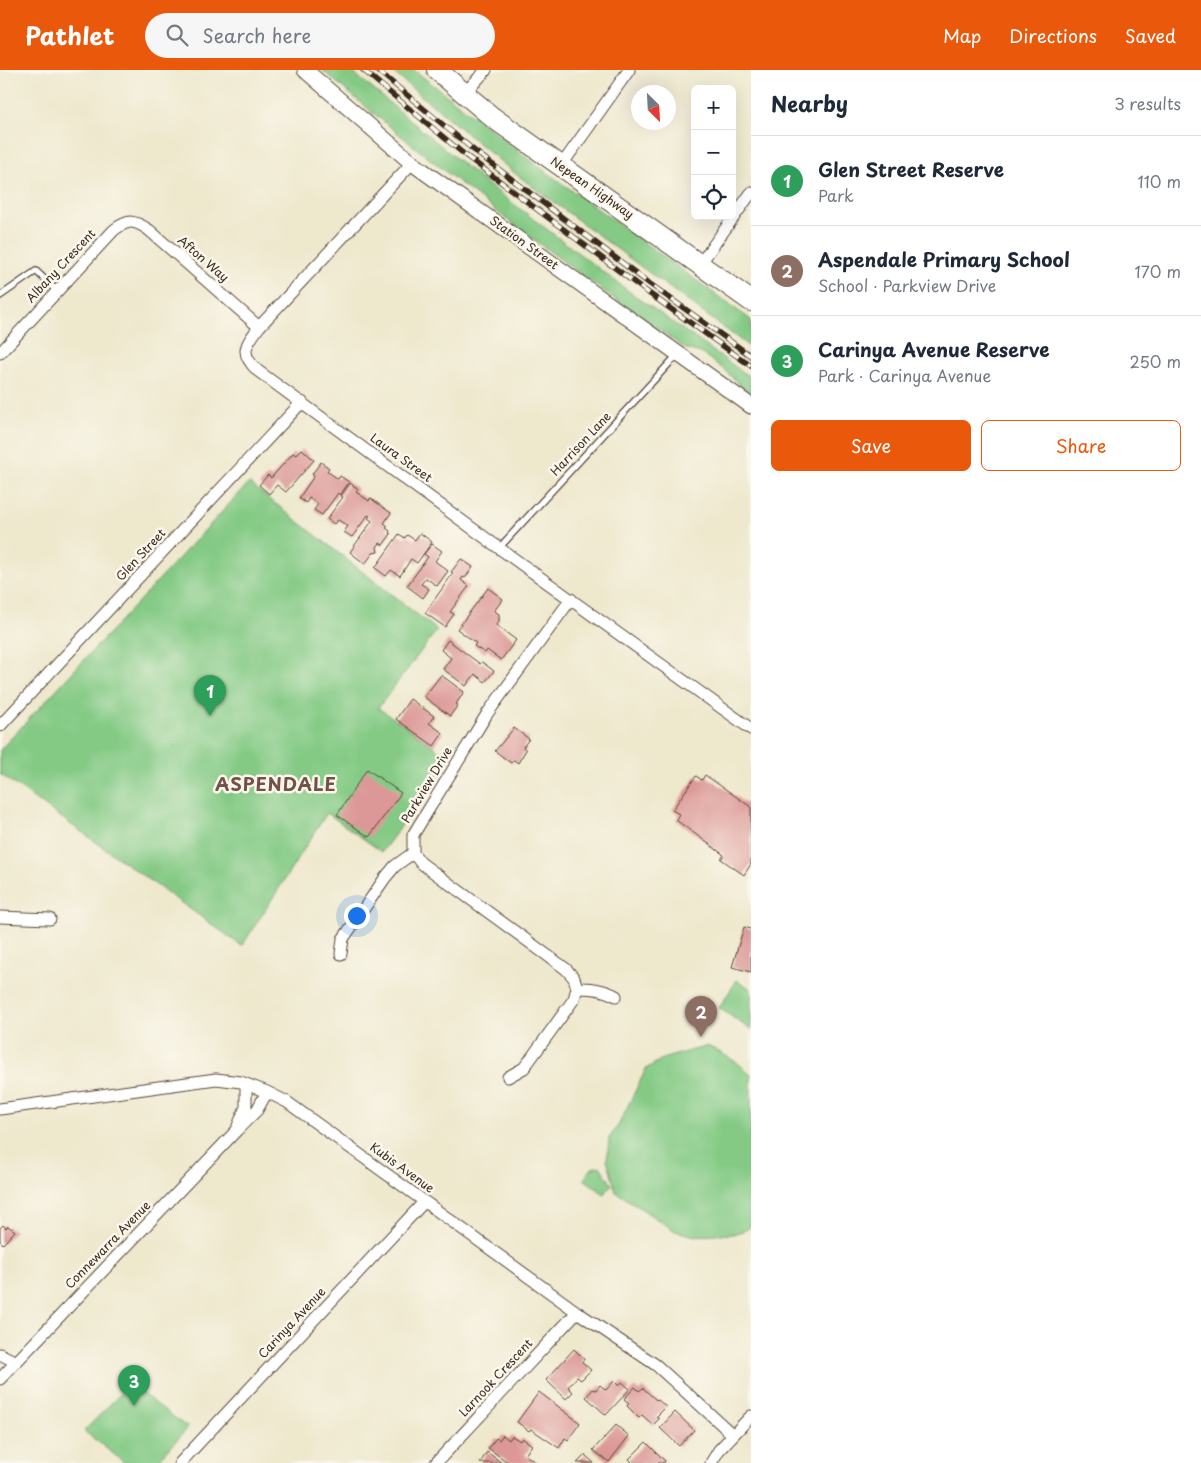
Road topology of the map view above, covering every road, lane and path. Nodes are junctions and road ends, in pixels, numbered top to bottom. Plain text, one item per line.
1 (305, 70) edge
2 (437, 70) edge
3 (486, 70) edge
4 (629, 70) edge
5 (465, 93) junction
6 (412, 163) junction
7 (561, 166) junction
8 (751, 193) edge
9 (124, 222) joint
10 (700, 264) junction
11 (57, 291) junction
12 (0, 296) edge
13 (751, 301) edge
14 (259, 327) junction
15 (0, 353) edge
16 (678, 354) junction
17 (302, 402) junction
18 (751, 406) edge
19 (499, 548) junction
20 (571, 599) junction
21 (0, 726) edge
22 (751, 729) edge
23 (413, 854) junction
24 (0, 917) edge
25 (50, 919) dead end
26 (341, 954) dead end
27 (577, 988) junction
28 (616, 996) dead end
29 (508, 1077) dead end
30 (246, 1084) junction
31 (267, 1092) junction
32 (0, 1109) edge
33 (236, 1130) junction
34 (424, 1202) junction
35 (577, 1312) junction
36 (0, 1354) edge
37 (16, 1362) junction
38 (0, 1379) edge
39 (751, 1416) edge
40 (733, 1435) junction
41 (180, 1463) edge
42 (436, 1463) edge
43 (711, 1463) edge

1 - 6 street, Station Street
2 - 5 highway, Nepean Highway
3 - 5 street
4 - 7 street
5 - 7 highway, Nepean Highway
6 - 14 street, Laura Street
6 - 16 street, Station Street
7 - 10 highway, Nepean Highway
8 - 10 street
9 - 11 street, Albany Crescent
9 - 14 street, Afton Way
10 - 13 highway, Nepean Highway
11 - 12 lane
11 - 15 street, Albany Crescent
14 - 17 street, Laura Street
16 - 18 street, Station Street
16 - 19 lane, Harrison Lane
17 - 19 street, Laura Street
17 - 21 street, Glen Street
19 - 20 street, Laura Street
20 - 22 street, Laura Street
20 - 23 street, Parkview Drive
23 - 26 street
23 - 27 street
24 - 25 street
27 - 28 street
27 - 29 street
30 - 31 street, Kubis Avenue
30 - 32 street, Kubis Avenue
30 - 33 street, Connewarra Avenue
31 - 33 street, Connewarra Avenue
31 - 34 street, Kubis Avenue
33 - 37 street, Connewarra Avenue
34 - 35 street, Kubis Avenue
34 - 41 street, Carinya Avenue
35 - 40 street, Kubis Avenue
35 - 42 street, Larnook Crescent
36 - 37 street
37 - 38 street, Connewarra Avenue
39 - 40 street
40 - 43 street

